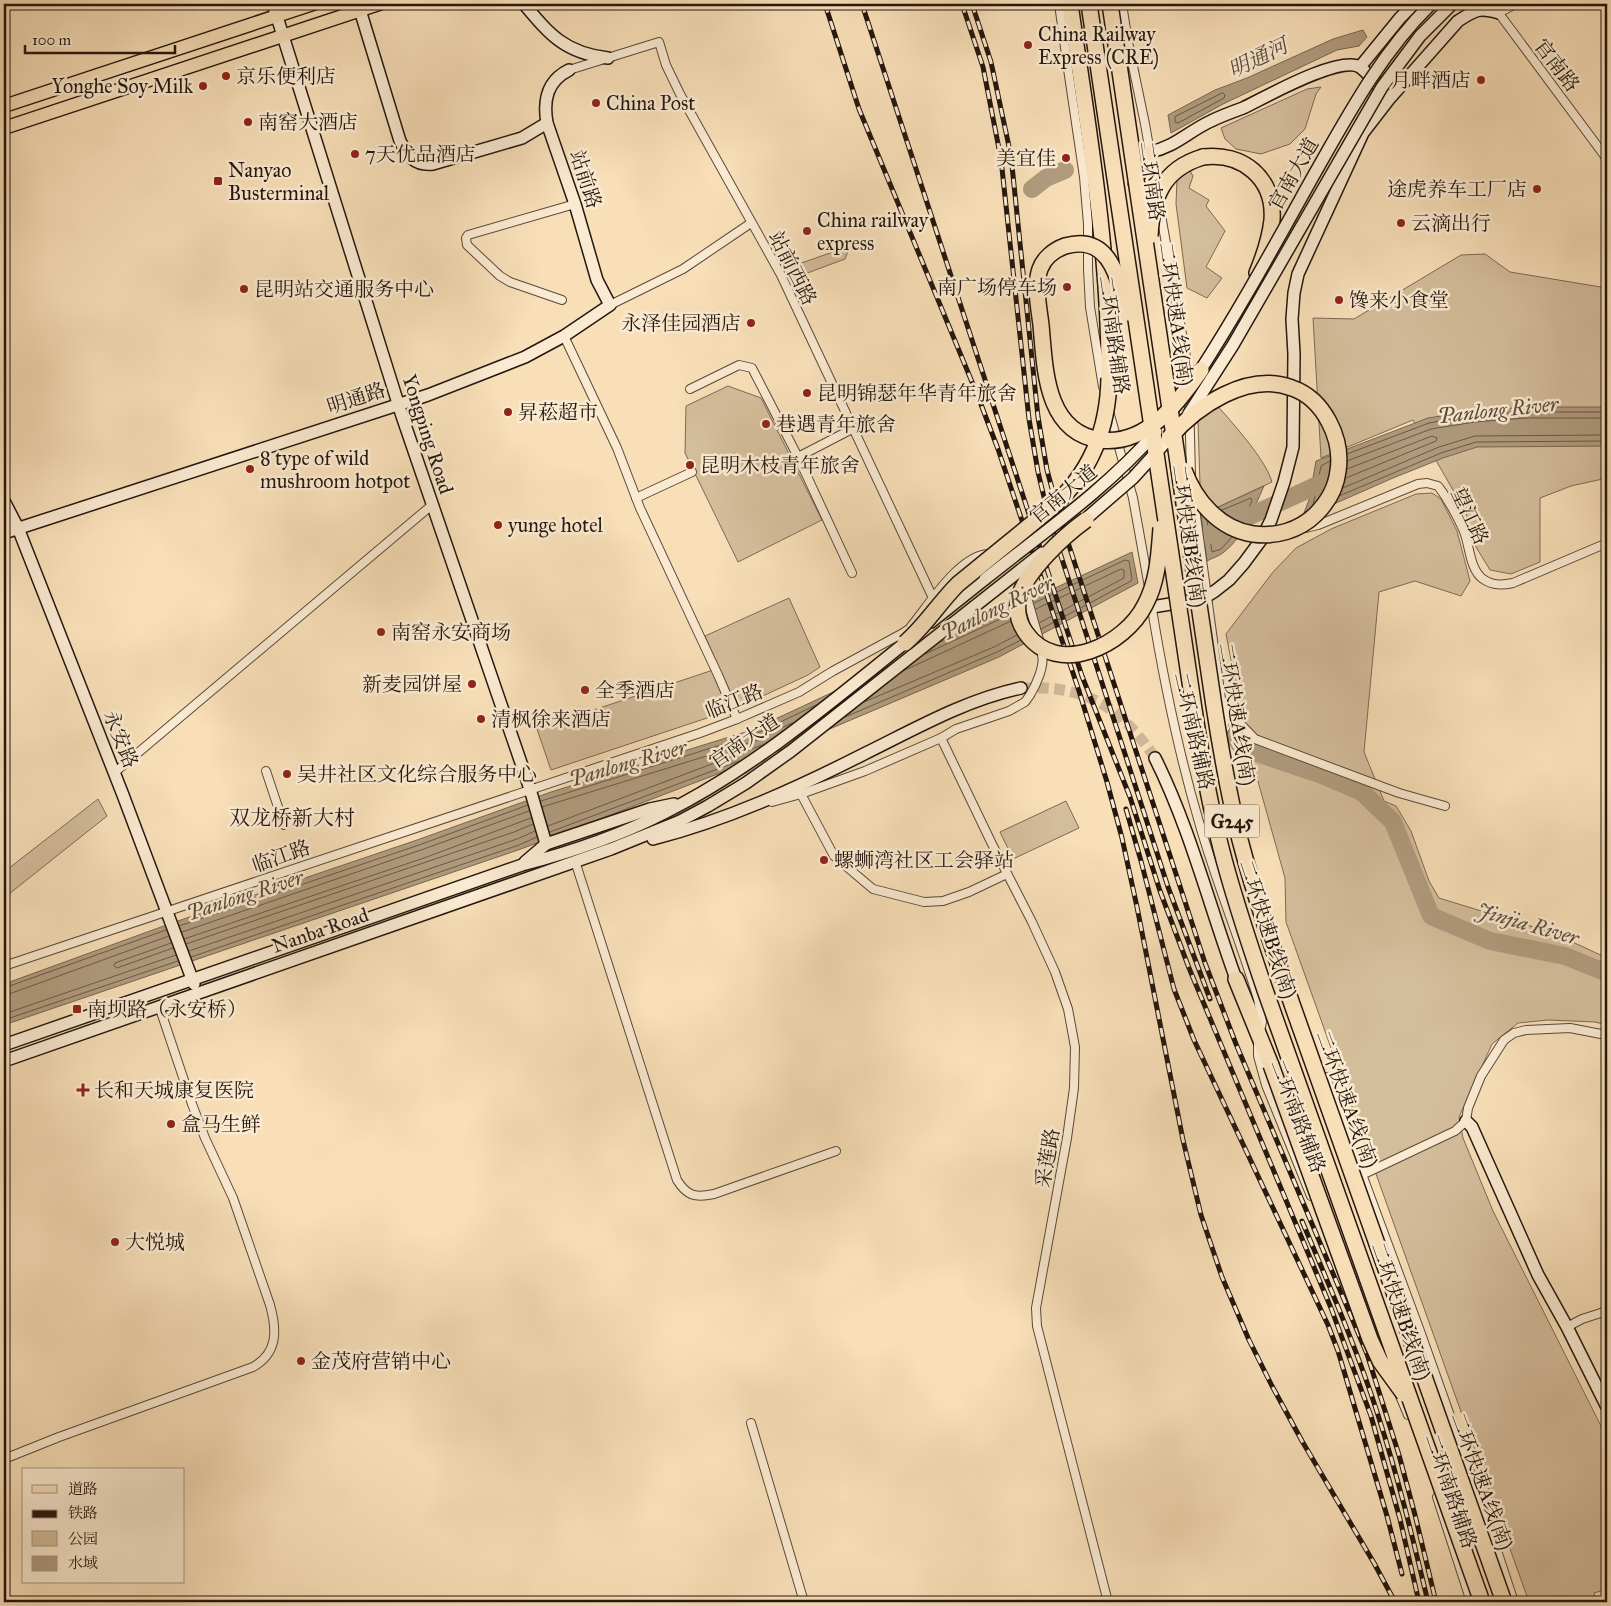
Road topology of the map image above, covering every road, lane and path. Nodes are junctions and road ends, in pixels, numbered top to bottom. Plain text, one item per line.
1 (313, 4) edge
2 (379, 4) edge
3 (524, 4) edge
4 (1059, 4) edge
5 (1070, 4) edge
6 (1091, 4) edge
7 (1109, 4) edge
8 (1122, 4) edge
9 (1414, 4) edge
10 (1431, 4) edge
11 (1452, 4) edge
12 (1515, 4) edge
13 (1495, 8) edge
14 (275, 10) edge
15 (360, 10) junction
16 (283, 34) junction
17 (608, 58) junction
18 (1360, 67) junction
19 (569, 70) joint
20 (1390, 98) junction
21 (1073, 100) junction
22 (4, 106) edge
23 (1086, 118) junction
24 (547, 122) junction
25 (4, 128) edge
26 (1089, 136) junction
27 (1150, 152) junction
28 (1082, 157) junction
29 (1607, 159) edge
30 (1134, 186) junction
31 (574, 204) junction
32 (751, 223) junction
33 (1154, 299) junction
34 (562, 300) dead end
35 (1242, 302) junction
36 (610, 305) junction
37 (564, 336) junction
38 (1201, 370) junction
39 (690, 389) dead end
40 (1148, 399) junction
41 (398, 404) junction
42 (1173, 425) junction
43 (854, 428) junction
44 (1158, 453) junction
45 (798, 457) junction
46 (692, 472) dead end
47 (636, 498) junction
48 (4, 501) edge
49 (432, 505) junction
50 (1086, 520) junction
51 (18, 528) junction
52 (4, 533) edge
53 (1264, 535) junction
54 (1607, 543) edge
55 (852, 573) dead end
56 (933, 598) junction
57 (1201, 598) junction
58 (1181, 603) junction
59 (1152, 607) junction
60 (905, 643) junction
61 (1025, 692) junction
62 (1220, 697) junction
63 (737, 719) junction
64 (941, 738) junction
65 (1155, 758) tunnel mouth
66 (266, 771) dead end
67 (114, 774) junction
68 (531, 793) junction
69 (801, 794) junction
70 (686, 801) junction
71 (1445, 806) dead end
72 (746, 808) junction
73 (284, 825) dead end
74 (649, 834) joint
75 (545, 842) junction
76 (562, 855) joint
77 (574, 861) junction
78 (522, 865) junction
79 (1007, 874) junction
80 (168, 911) junction
81 (4, 966) edge
82 (192, 979) junction
83 (1236, 979) joint
84 (198, 993) junction
85 (159, 1006) junction
86 (1601, 1034) dead end
87 (1259, 1036) junction
88 (4, 1045) edge
89 (4, 1062) edge
90 (1466, 1122) junction
91 (836, 1151) dead end
92 (1362, 1175) junction
93 (1607, 1311) edge
94 (1567, 1327) junction
95 (1607, 1407) edge
96 (751, 1422) dead end
97 (1422, 1433) junction
98 (4, 1459) edge
99 (804, 1602) edge
100 (1108, 1602) edge
101 (1471, 1602) edge
102 (1483, 1602) edge
103 (1502, 1602) edge
104 (1514, 1602) edge

1 - 14 main road
2 - 15 main road
3 - 17 main road
4 - 21 street, 二环南路辅路
5 - 23 highway
6 - 40 highway, 二环快速B线(南), bridge
6 - 58 main road, 二环南路 / G245
7 - 30 main road, 二环南路 / G245
7 - 33 highway, 二环快速A线(南), bridge
8 - 27 street, 二环南路辅路
9 - 18 main road
10 - 35 main road, 官南大道, bridge
11 - 44 main road, 官南大道, bridge
12 - 13 street
13 - 20 main road
13 - 29 street, 官南路
14 - 16 main road, Yongping Road
14 - 22 main road
15 - 16 main road
15 - 24 main road
16 - 25 main road
16 - 41 main road, Yongping Road
17 - 19 street, 站前西路
17 - 32 street, 站前西路
18 - 20 main road
18 - 27 main road
19 - 24 main road, 站前路
20 - 53 main road
21 - 23 highway
21 - 28 street, 二环南路辅路
23 - 26 highway
24 - 31 main road, 站前路
26 - 28 highway
26 - 60 highway, bridge
27 - 30 main road
27 - 57 street, 二环南路辅路
28 - 59 street, 二环南路辅路
30 - 57 main road, 二环南路 / G245
31 - 34 street
31 - 36 main road, 站前路
32 - 36 street, 明通路
32 - 43 street, 站前西路
33 - 35 highway, bridge
33 - 42 highway, 二环快速A线(南), bridge
35 - 38 main road, 官南大道, bridge
36 - 37 main road, 明通路
37 - 41 main road, 明通路
37 - 47 street
38 - 40 highway, bridge
38 - 60 main road, 官南大道, bridge
39 - 45 street
40 - 44 highway, 二环快速B线(南), bridge
41 - 49 main road, Yongping Road
41 - 51 main road, 明通路
42 - 44 highway, bridge
42 - 103 highway, 二环快速A线(南), bridge
43 - 45 street
43 - 56 street, 站前西路
44 - 50 main road, 官南大道, bridge
44 - 50 highway, bridge
44 - 97 highway, 二环快速B线(南), bridge
45 - 55 street
46 - 47 street
47 - 63 street
48 - 51 main road, 永安路
49 - 67 street
49 - 68 main road, Yongping Road
50 - 74 main road, 官南大道, bridge
51 - 52 main road, 明通路
51 - 67 main road, 永安路
53 - 54 street, 望江路
53 - 57 main road
56 - 61 street, 临江路, bridge
56 - 63 street, 临江路
57 - 58 main road
57 - 62 street, 二环南路辅路
57 - 103 main road, 二环南路 / G245
58 - 59 main road
58 - 102 main road, 二环南路 / G245
59 - 87 street, 二环南路辅路
60 - 70 main road, 官南大道
61 - 64 street, 临江路
61 - 72 main road
62 - 71 street
62 - 92 street, 二环南路辅路
63 - 68 street, 临江路
64 - 69 street, 临江路
64 - 79 street, 采莲路
65 - 83 main road
66 - 73 street
67 - 80 main road, 永安路
68 - 75 main road, Yongping Road
68 - 80 street, 临江路
69 - 72 street, 临江路
69 - 79 street
70 - 75 main road
70 - 76 main road, 官南大道
72 - 77 main road
74 - 77 main road, Nanba Road
75 - 78 main road
76 - 78 main road, Nanba Road
77 - 84 main road, Nanba Road
77 - 91 street
78 - 82 main road, Nanba Road
79 - 100 street, 采莲路
80 - 81 street, 临江路
80 - 82 main road, 永安路
82 - 84 main road, 永安路
82 - 88 main road, Nanba Road
83 - 87 highway
84 - 85 main road, Nanba Road
85 - 89 main road, Nanba Road
85 - 98 street
86 - 90 street
87 - 97 highway, bridge
87 - 101 street, 二环南路辅路
90 - 92 street
90 - 94 main road
92 - 104 street, 二环南路辅路
93 - 94 street
94 - 95 main road
96 - 99 street
97 - 102 highway, 二环快速B线(南), bridge

